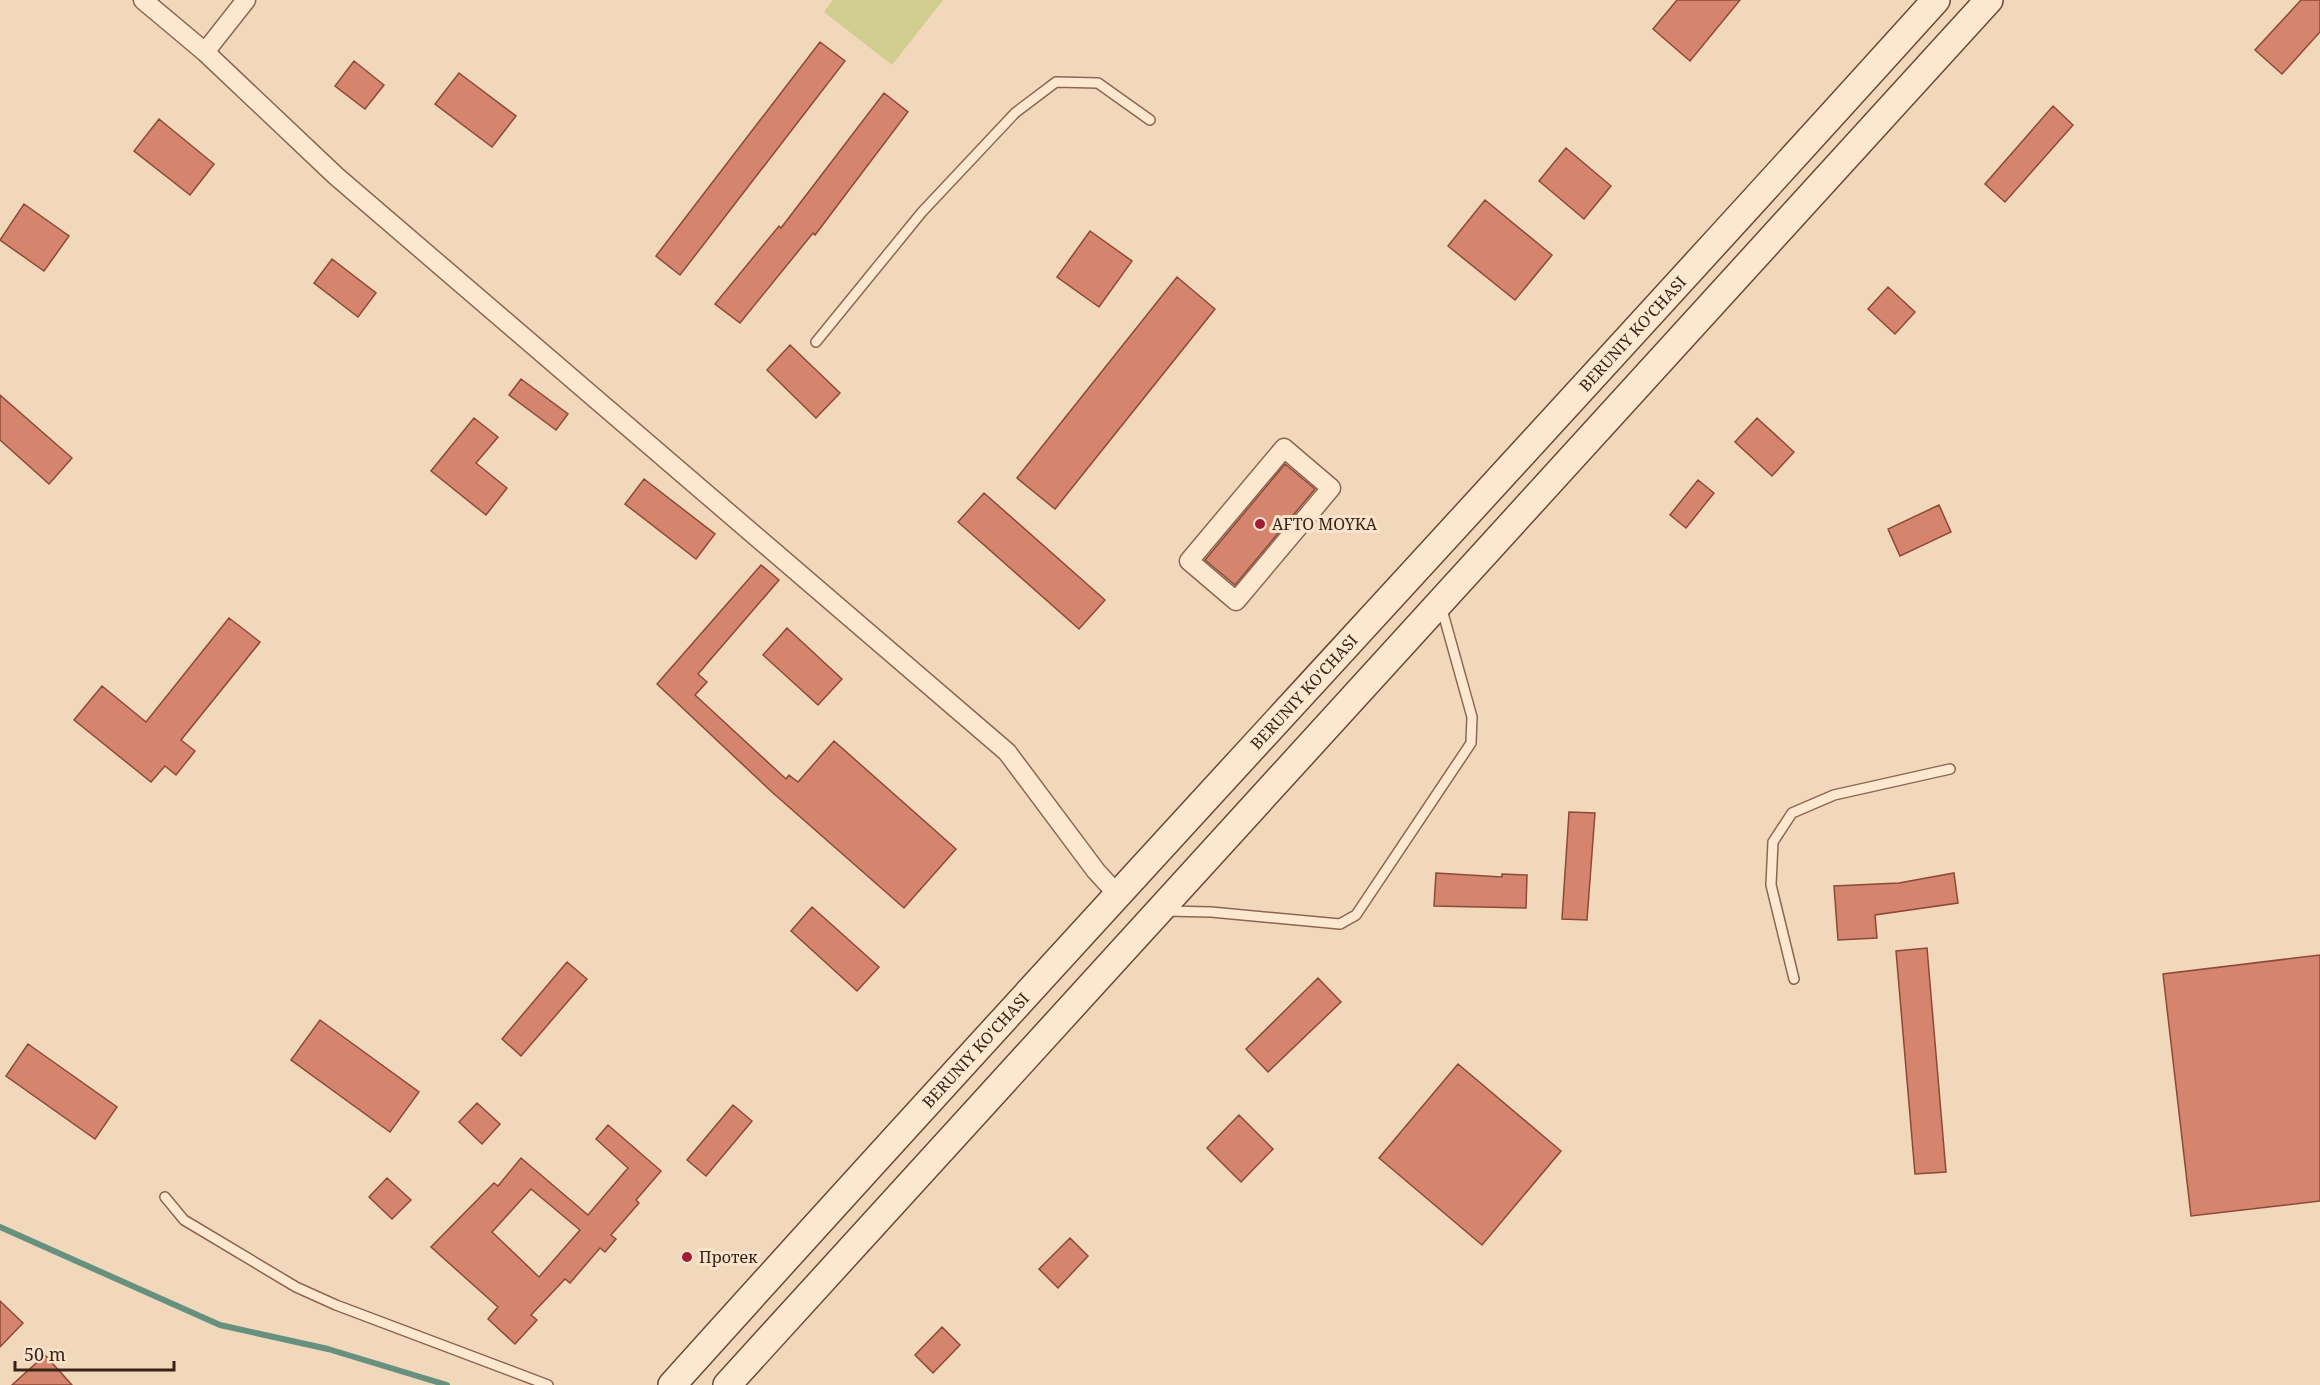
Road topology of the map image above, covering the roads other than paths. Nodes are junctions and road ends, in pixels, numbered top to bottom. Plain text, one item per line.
1 (143, 0) edge
2 (246, 0) edge
3 (1936, 0) edge
4 (1989, 0) edge
5 (205, 52) junction
6 (1150, 120) dead end
7 (816, 342) dead end
8 (1462, 523) junction
9 (1491, 548) junction
10 (1189, 561) joint
11 (1441, 603) junction
12 (1950, 769) dead end
13 (1119, 896) junction
14 (1160, 911) junction
15 (1794, 979) dead end
16 (165, 1197) dead end
17 (802, 1241) junction
18 (833, 1269) junction
19 (548, 1385) edge
20 (672, 1385) edge
21 (727, 1385) edge

1 - 5 street
2 - 5 street
3 - 8 main road, BERUNIY KO'CHASI
4 - 9 main road
5 - 13 street
6 - 7 lane
8 - 9 main road
8 - 13 main road, BERUNIY KO'CHASI
9 - 11 main road
10 - 10 street
11 - 14 main road
11 - 14 lane
12 - 15 lane
13 - 17 main road, BERUNIY KO'CHASI
14 - 18 main road
16 - 19 lane
17 - 18 main road
17 - 20 main road, BERUNIY KO'CHASI
18 - 21 main road

